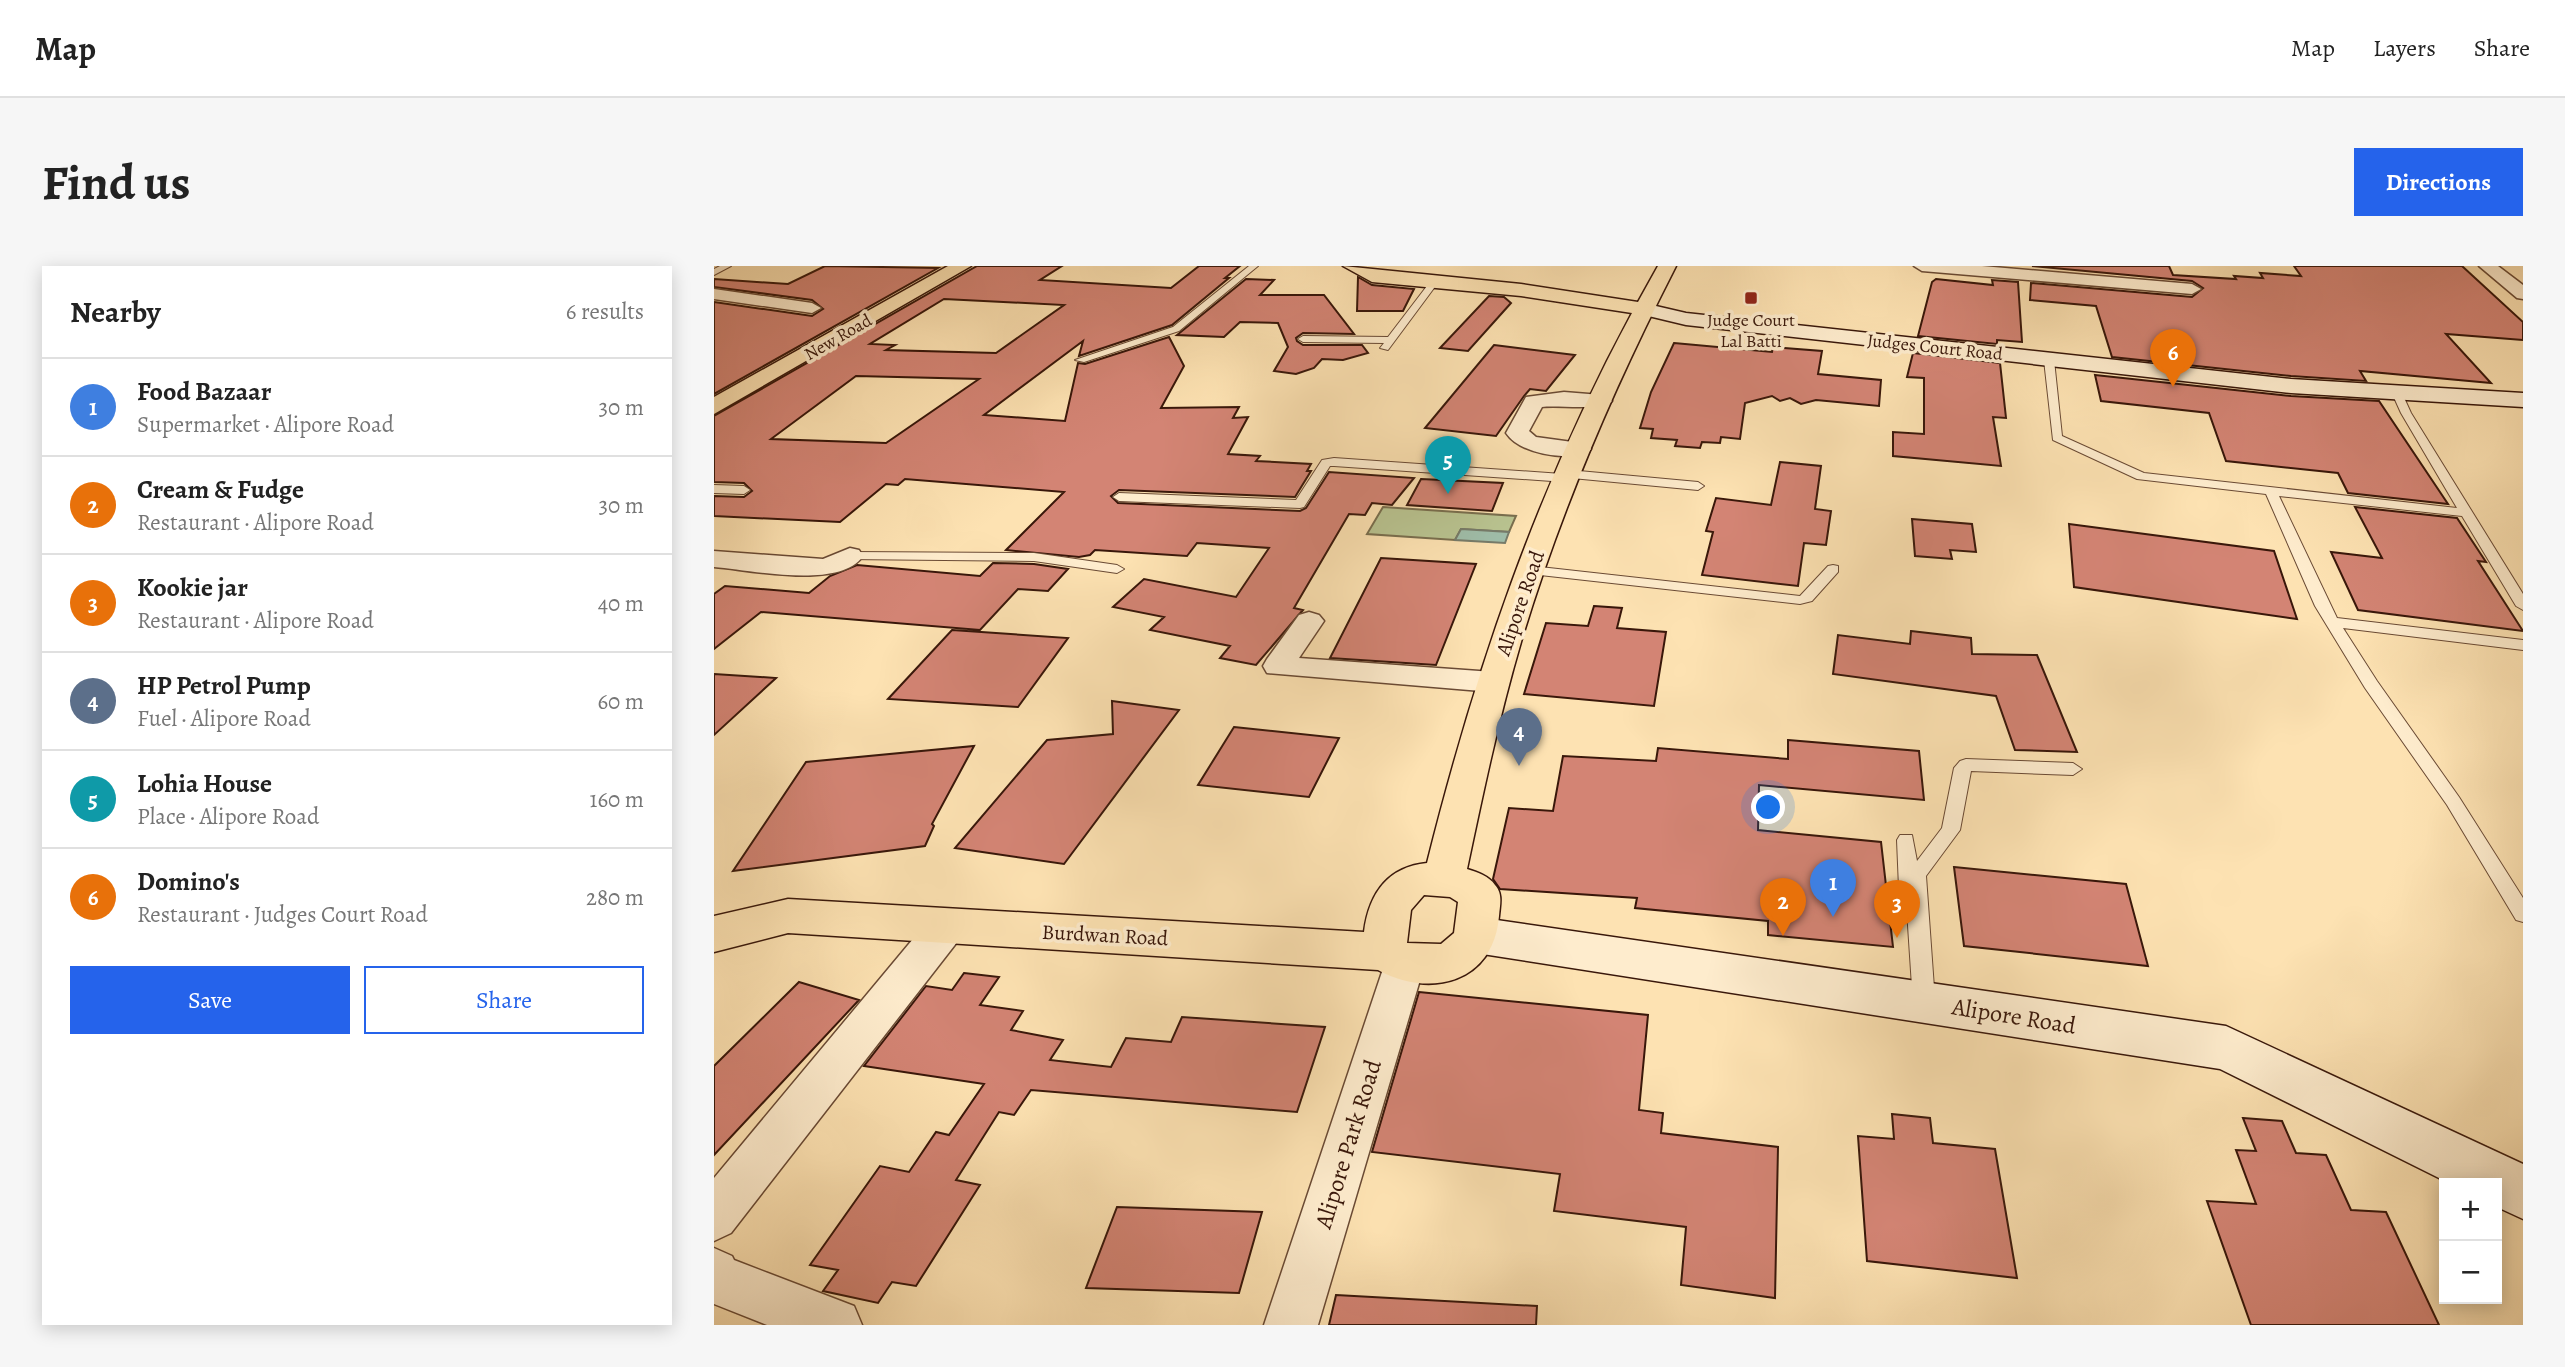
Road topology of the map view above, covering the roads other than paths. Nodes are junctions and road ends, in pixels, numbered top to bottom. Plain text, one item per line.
1 (727, 266) edge
2 (962, 266) edge
3 (1254, 266) edge
4 (1352, 266) edge
5 (1667, 266) edge
6 (1922, 266) edge
7 (2181, 266) edge
8 (2487, 266) edge
9 (714, 272) edge
10 (1433, 284) junction
11 (2523, 293) edge
12 (714, 294) edge
13 (761, 299) junction
14 (1647, 301) junction
15 (812, 308) dead end
16 (726, 314) dead end
17 (1303, 339) dead end
18 (1080, 360) dead end
19 (2049, 360) junction
20 (2398, 393) junction
21 (2523, 400) edge
22 (1601, 401) junction
23 (714, 407) edge
24 (1569, 471) junction
25 (1438, 475) dead end
26 (1698, 486) dead end
27 (714, 489) edge
28 (744, 489) dead end
29 (2271, 491) junction
30 (1119, 497) dead end
31 (2467, 513) junction
32 (850, 556) joint
33 (714, 559) edge
34 (1117, 569) dead end
35 (1833, 569) dead end
36 (1531, 570) junction
37 (2523, 606) edge
38 (1309, 621) dead end
39 (2332, 622) junction
40 (2523, 645) edge
41 (1493, 681) junction
42 (2073, 769) dead end
43 (1906, 840) dead end
44 (1444, 879) junction
45 (2523, 914) edge
46 (947, 926) junction
47 (714, 934) edge
48 (1476, 935) junction
49 (1394, 958) junction
50 (1919, 1001) junction
51 (2523, 1192) edge
52 (714, 1216) edge
53 (714, 1274) edge
54 (835, 1325) edge
55 (1291, 1325) edge

1 - 9 lane
2 - 23 main road, New Road
3 - 18 lane
4 - 10 main road
5 - 14 main road, Alipore Road
6 - 7 street
8 - 11 street
10 - 14 main road
10 - 17 lane
12 - 13 street
13 - 15 street
13 - 16 street
14 - 19 main road, Judges Court Road
14 - 22 main road, Alipore Road
19 - 20 main road, Judges Court Road
19 - 29 lane
20 - 21 main road, Judges Court Road
20 - 31 lane
22 - 24 main road, Alipore Road
22 - 24 street
24 - 25 lane
24 - 26 lane
24 - 30 lane
24 - 36 main road, Alipore Road
27 - 28 lane
29 - 31 lane
29 - 39 lane
31 - 37 lane
32 - 33 street
32 - 34 lane
35 - 36 lane
36 - 41 main road, Alipore Road
38 - 41 street
39 - 40 lane
39 - 45 lane
41 - 44 main road, Alipore Road
42 - 50 lane
43 - 50 lane
44 - 48 main road
44 - 49 main road
46 - 47 main road, Burdwan Road
46 - 49 main road, Burdwan Road
46 - 52 street
48 - 49 main road
48 - 50 main road, Alipore Road
49 - 55 street, Alipore Park Road
50 - 51 main road, Alipore Road
53 - 54 street

